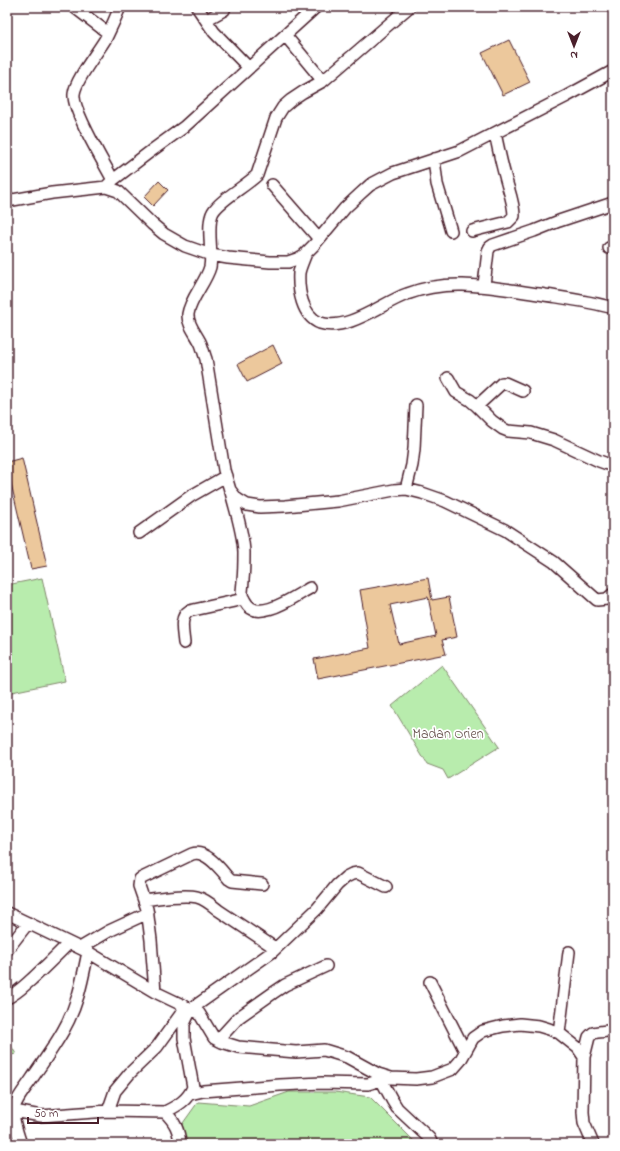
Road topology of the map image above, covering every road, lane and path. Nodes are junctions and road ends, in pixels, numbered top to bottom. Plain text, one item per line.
1 (74, 7) edge
2 (120, 7) edge
3 (198, 7) edge
4 (225, 7) edge
5 (316, 7) edge
6 (409, 7) edge
7 (206, 20) junction
8 (108, 33) junction
9 (285, 36) junction
10 (249, 68) junction
11 (613, 71) edge
12 (323, 80) junction
13 (495, 133) junction
14 (434, 159) junction
15 (110, 183) junction
16 (272, 186) dead end
17 (7, 202) edge
18 (613, 203) edge
19 (451, 231) dead end
20 (472, 231) dead end
21 (319, 239) junction
22 (306, 252) junction
23 (211, 255) junction
24 (484, 285) junction
25 (613, 308) edge
26 (448, 378) dead end
27 (523, 391) dead end
28 (416, 405) dead end
29 (477, 406) junction
30 (613, 466) edge
31 (226, 476) junction
32 (406, 489) junction
33 (230, 490) junction
34 (139, 533) dead end
35 (310, 588) dead end
36 (613, 594) edge
37 (244, 599) junction
38 (184, 643) dead end
39 (262, 884) dead end
40 (386, 887) dead end
41 (144, 900) junction
42 (7, 913) edge
43 (148, 913) junction
44 (28, 923) junction
45 (69, 943) junction
46 (275, 948) junction
47 (7, 950) edge
48 (84, 950) junction
49 (569, 952) dead end
50 (326, 966) dead end
51 (430, 982) dead end
52 (155, 992) junction
53 (7, 998) edge
54 (189, 1008) junction
55 (613, 1030) edge
56 (559, 1034) junction
57 (218, 1040) junction
58 (465, 1051) junction
59 (584, 1057) junction
60 (380, 1077) junction
61 (190, 1094) junction
62 (14, 1111) junction
63 (108, 1111) junction
64 (165, 1112) junction
65 (21, 1144) edge
66 (180, 1144) edge
67 (432, 1144) edge
68 (593, 1144) edge

1 - 8 street
2 - 8 street
3 - 7 street
4 - 7 street
5 - 9 street
6 - 12 street
7 - 10 street
8 - 15 street
9 - 10 street
9 - 12 street
10 - 15 street
11 - 13 street
12 - 23 street
13 - 14 street
13 - 20 street
14 - 19 street
14 - 21 street
15 - 17 street
15 - 23 street
16 - 21 street
18 - 24 street
21 - 22 street
22 - 23 street
22 - 24 street
23 - 31 street
24 - 25 street
26 - 29 street
27 - 29 street
28 - 32 street
29 - 30 street
31 - 33 street
31 - 34 street
32 - 33 street
32 - 36 street
33 - 37 street
35 - 37 street
37 - 38 street
39 - 41 street
40 - 46 street
41 - 43 street
41 - 46 street
42 - 44 street
43 - 48 street
43 - 52 street
44 - 45 street
44 - 47 street
45 - 48 street
45 - 53 street
46 - 54 street
48 - 52 street
48 - 62 street
49 - 56 street
50 - 57 street
51 - 58 street
52 - 54 street
54 - 57 street
54 - 61 street
54 - 63 street
55 - 59 street
56 - 58 street
56 - 59 street
57 - 60 street
58 - 60 street
59 - 68 street
60 - 61 street
60 - 67 street
61 - 64 street
62 - 63 street
62 - 65 street
63 - 64 street
64 - 66 street

